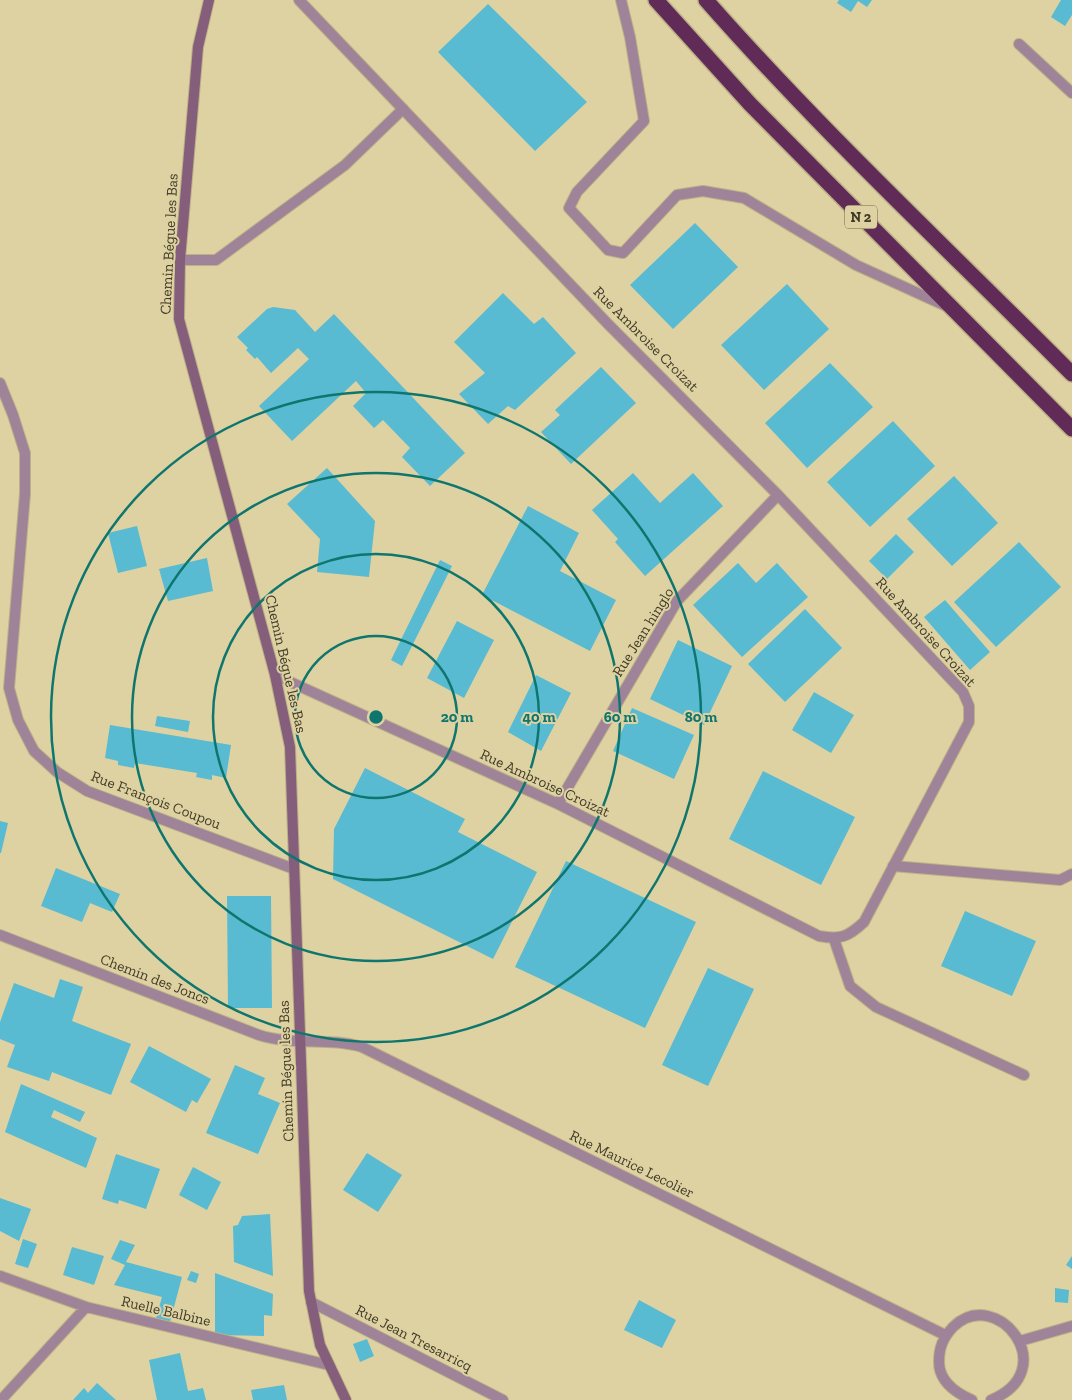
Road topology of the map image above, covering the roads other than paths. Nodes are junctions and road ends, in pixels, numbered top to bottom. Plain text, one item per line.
1 (209, 0) edge
2 (299, 0) edge
3 (622, 0) edge
4 (656, 0) edge
5 (706, 0) edge
6 (1018, 44) dead end
7 (1072, 93) edge
8 (403, 109) junction
9 (180, 260) junction
10 (950, 308) junction
11 (1071, 372) edge
12 (0, 383) edge
13 (1072, 429) edge
14 (778, 495) junction
15 (276, 675) junction
16 (558, 804) junction
17 (893, 866) junction
18 (294, 869) junction
19 (1072, 874) edge
20 (0, 935) edge
21 (834, 939) junction
22 (300, 1042) junction
23 (1024, 1075) dead end
24 (0, 1276) edge
25 (311, 1302) junction
26 (86, 1307) junction
27 (1072, 1326) edge
28 (946, 1335) junction
29 (1020, 1341) junction
30 (328, 1365) junction
31 (2, 1400) edge
32 (346, 1400) edge
33 (503, 1400) edge
34 (972, 1400) edge
35 (991, 1400) edge

1 - 9 street, Chemin Bégue les Bas
2 - 8 street, Rue Ambroise Croizat
3 - 10 street
4 - 10 highway, N 2
5 - 11 highway, N 2
6 - 7 street
8 - 9 street
8 - 14 street, Rue Ambroise Croizat
9 - 15 street, Chemin Bégue les Bas
10 - 13 highway, N 2
12 - 18 street, Rue François Coupou
14 - 16 street, Rue Jean hinglo
14 - 17 street, Rue Ambroise Croizat
15 - 16 street, Rue Ambroise Croizat
15 - 18 street, Chemin Bégue les Bas
16 - 21 street, Rue Ambroise Croizat
17 - 19 street
17 - 21 street, Rue Ambroise Croizat
18 - 22 street, Chemin Bégue les Bas
20 - 22 street, Chemin des Joncs
21 - 23 street
22 - 25 street, Chemin Bégue les Bas
22 - 28 street, Rue Maurice Lecolier
24 - 26 street, Ruelle Balbine
25 - 30 street, Chemin Bégue les Bas
25 - 33 street, Rue Jean Tresarricq
26 - 30 street, Ruelle Balbine
26 - 31 street
27 - 29 street
28 - 29 street
28 - 34 street
29 - 35 street
30 - 32 street, Chemin Bégue les Bas

